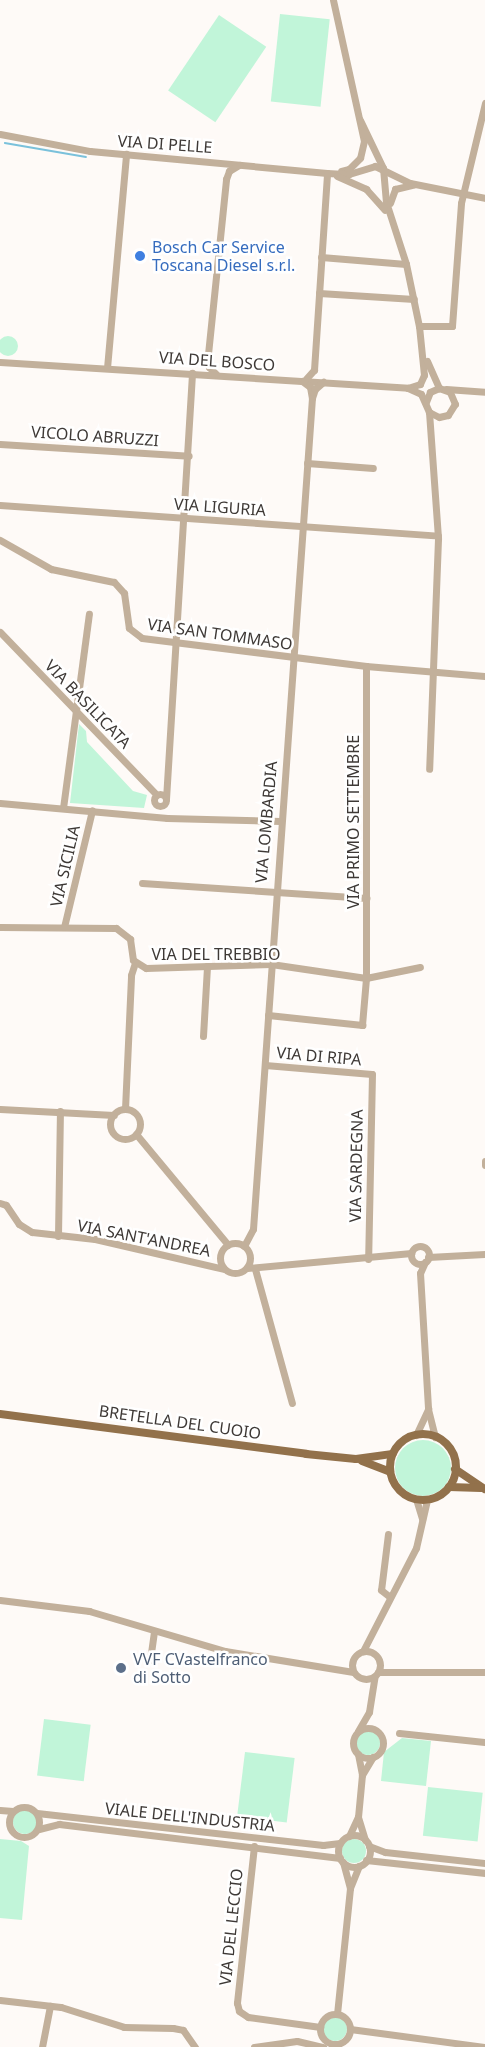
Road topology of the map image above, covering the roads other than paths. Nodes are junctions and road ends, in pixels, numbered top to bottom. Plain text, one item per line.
1 (333, 0) edge
2 (485, 104) edge
3 (360, 120) junction
4 (0, 134) edge
5 (126, 154) junction
6 (207, 160) junction
7 (251, 165) junction
8 (383, 168) junction
9 (328, 173) junction
10 (226, 179) junction
11 (422, 186) junction
12 (462, 194) junction
13 (485, 198) edge
14 (392, 223) junction
15 (321, 257) junction
16 (406, 264) junction
17 (319, 292) junction
18 (414, 299) junction
19 (419, 326) junction
20 (423, 347) junction
21 (208, 354) junction
22 (0, 362) edge
23 (107, 368) junction
24 (192, 373) junction
25 (221, 375) junction
26 (303, 381) junction
27 (325, 382) junction
28 (408, 388) junction
29 (442, 389) junction
30 (468, 391) junction
31 (485, 392) edge
32 (312, 398) junction
33 (455, 400) junction
34 (426, 402) junction
35 (429, 412) junction
36 (441, 417) junction
37 (430, 437) junction
38 (0, 444) edge
39 (189, 456) junction
40 (307, 463) junction
41 (373, 468) dead end
42 (0, 505) edge
43 (184, 518) junction
44 (303, 527) junction
45 (438, 536) junction
46 (0, 540) edge
47 (88, 614) dead end
48 (0, 632) edge
49 (176, 643) junction
50 (294, 658) junction
51 (366, 666) junction
52 (432, 673) junction
53 (485, 676) edge
54 (75, 709) junction
55 (429, 770) dead end
56 (155, 799) junction
57 (166, 802) junction
58 (0, 803) edge
59 (63, 808) junction
60 (92, 810) junction
61 (152, 816) junction
62 (167, 818) junction
63 (280, 820) junction
64 (142, 883) dead end
65 (274, 893) junction
66 (366, 898) junction
67 (0, 927) edge
68 (64, 927) junction
69 (135, 963) junction
70 (271, 964) junction
71 (207, 966) junction
72 (420, 967) dead end
73 (366, 978) junction
74 (268, 1015) junction
75 (203, 1036) dead end
76 (265, 1065) junction
77 (372, 1074) joint
78 (0, 1109) edge
79 (125, 1109) junction
80 (60, 1111) junction
81 (114, 1115) junction
82 (136, 1134) junction
83 (0, 1203) edge
84 (58, 1236) junction
85 (228, 1245) junction
86 (244, 1246) junction
87 (485, 1254) edge
88 (427, 1257) junction
89 (412, 1258) junction
90 (368, 1259) junction
91 (247, 1268) junction
92 (224, 1269) junction
93 (255, 1269) junction
94 (420, 1273) junction
95 (292, 1403) dead end
96 (428, 1410) junction
97 (0, 1414) edge
98 (416, 1436) junction
99 (435, 1437) junction
100 (393, 1454) junction
101 (356, 1459) junction
102 (455, 1469) junction
103 (390, 1472) junction
104 (449, 1487) junction
105 (483, 1489) edge
106 (416, 1499) junction
107 (427, 1500) junction
108 (422, 1519) junction
109 (388, 1534) dead end
110 (390, 1598) junction
111 (0, 1600) edge
112 (154, 1631) junction
113 (373, 1638) junction
114 (363, 1651) junction
115 (373, 1653) junction
116 (150, 1660) dead end
117 (353, 1660) junction
118 (380, 1662) junction
119 (339, 1668) junction
120 (395, 1669) junction
121 (353, 1672) junction
122 (485, 1672) edge
123 (377, 1674) junction
124 (362, 1679) junction
125 (371, 1692) junction
126 (369, 1712) junction
127 (375, 1730) junction
128 (358, 1731) junction
129 (399, 1733) dead end
130 (485, 1742) edge
131 (358, 1754) junction
132 (373, 1756) junction
133 (362, 1775) junction
134 (0, 1810) edge
135 (13, 1811) junction
136 (37, 1813) junction
137 (358, 1817) junction
138 (0, 1822) edge
139 (9, 1826) junction
140 (39, 1829) junction
141 (349, 1836) junction
142 (367, 1843) junction
143 (340, 1844) junction
144 (254, 1846) junction
145 (342, 1860) junction
146 (366, 1860) junction
147 (485, 1863) edge
148 (360, 1866) junction
149 (485, 1873) edge
150 (350, 1888) junction
151 (0, 2000) edge
152 (50, 2006) junction
153 (337, 2014) junction
154 (320, 2027) junction
155 (350, 2029) junction
156 (42, 2047) edge
157 (195, 2047) edge
158 (254, 2047) edge
159 (323, 2047) edge
160 (485, 2047) edge

1 - 3 street
2 - 12 street
3 - 8 street
3 - 9 street
4 - 5 street, VIA DI PELLE
5 - 6 street, VIA DI PELLE
5 - 23 street
6 - 7 street, VIA DI PELLE
6 - 10 street
7 - 9 street, VIA DI PELLE
7 - 10 street
8 - 9 street, VIA DI PELLE
8 - 11 street
8 - 14 street
9 - 14 street, VIA DI PELLE
9 - 15 street
10 - 21 street
11 - 12 street
11 - 14 street
12 - 13 street
12 - 19 street
14 - 16 street
15 - 16 street
15 - 17 street
16 - 18 street
17 - 18 street
17 - 26 street
18 - 19 street
19 - 20 street
20 - 28 street
20 - 29 street
21 - 24 street
21 - 25 street
22 - 23 street, VIA DEL BOSCO
23 - 24 street, VIA DEL BOSCO
24 - 25 street, VIA DEL BOSCO
24 - 39 street
25 - 26 street, VIA DEL BOSCO
26 - 27 street, VIA DEL BOSCO
26 - 32 street
27 - 28 street, VIA DEL BOSCO
27 - 32 street
28 - 34 street
29 - 30 street
29 - 33 street
29 - 34 street
30 - 31 street
30 - 33 street
32 - 40 street, VIA LOMBARDIA
33 - 36 street
34 - 35 street
35 - 36 street
35 - 37 street
36 - 37 street
37 - 45 street
38 - 39 street, VICOLO ABRUZZI
39 - 43 street
40 - 41 street
40 - 44 street, VIA LOMBARDIA
42 - 43 street, VIA LIGURIA
43 - 44 street, VIA LIGURIA
43 - 49 street
44 - 45 street, VIA LIGURIA
44 - 50 street, VIA LOMBARDIA
45 - 52 street
46 - 49 street, VIA SAN TOMMASO
47 - 54 street
48 - 54 street, VIA BASILICATA
49 - 50 street, VIA SAN TOMMASO
49 - 57 street
50 - 51 street, VIA SAN TOMMASO
50 - 63 street, VIA LOMBARDIA
51 - 52 street, VIA SAN TOMMASO
51 - 66 street, VIA PRIMO SETTEMBRE
52 - 53 street, VIA SAN TOMMASO
52 - 55 street
54 - 56 street, VIA BASILICATA
54 - 59 street
56 - 57 street, VIA BASILICATA
56 - 61 street
57 - 62 street
58 - 59 street
59 - 60 street
60 - 61 street
60 - 68 street, VIA SICILIA
61 - 62 street
62 - 63 street
63 - 65 street, VIA LOMBARDIA
64 - 65 street
65 - 66 street
65 - 70 street, VIA LOMBARDIA
66 - 73 street, VIA PRIMO SETTEMBRE
67 - 68 street, VIA DEL TREBBIO
68 - 69 street, VIA DEL TREBBIO
69 - 71 street, VIA DEL TREBBIO
69 - 79 street
70 - 71 street, VIA DEL TREBBIO
70 - 73 street, VIA DEL TREBBIO
70 - 74 street, VIA LOMBARDIA
71 - 75 street
72 - 73 street, VIA DEL TREBBIO
73 - 74 street, VIA PRIMO SETTEMBRE
74 - 76 street, VIA LOMBARDIA
76 - 77 street, VIA DI RIPA
76 - 86 street, VIA LOMBARDIA
77 - 90 street, VIA SARDEGNA
78 - 80 street
79 - 81 street
79 - 82 street
80 - 81 street
80 - 84 street
81 - 82 street
82 - 85 street
83 - 84 street, VIA SANT'ANDREA
84 - 92 street, VIA SANT'ANDREA
85 - 86 street, VIA SANT'ANDREA
85 - 92 street, VIA SANT'ANDREA
86 - 91 street
87 - 88 street
88 - 89 street
88 - 89 street
88 - 94 street
89 - 90 street, VIA SANT'ANDREA
89 - 94 street
90 - 93 street, VIA SANT'ANDREA
91 - 92 street, VIA SANT'ANDREA
91 - 93 street, VIA SANT'ANDREA
93 - 95 street
94 - 96 street
96 - 98 street
96 - 99 street
97 - 101 main road, BRETELLA DEL CUOIO
98 - 99 main road
98 - 100 main road
99 - 102 main road
100 - 101 main road, BRETELLA DEL CUOIO
100 - 103 main road
101 - 103 main road, BRETELLA DEL CUOIO
102 - 104 main road
102 - 105 main road
103 - 106 main road
104 - 105 main road
104 - 107 main road
106 - 107 main road
106 - 108 street
107 - 108 street
108 - 110 street
109 - 110 street
110 - 113 street
111 - 112 street
112 - 116 street
112 - 119 street
113 - 114 street
113 - 115 street
114 - 115 street
114 - 117 street
115 - 118 street
117 - 119 street
117 - 121 street
118 - 120 street
118 - 123 street
119 - 121 street
120 - 122 street
120 - 123 street
121 - 124 street
123 - 124 street
123 - 125 street
124 - 125 street
125 - 126 street
126 - 127 street
126 - 128 street
127 - 128 street
127 - 132 street
128 - 131 street
129 - 130 street
131 - 132 street
131 - 133 street
132 - 133 street
133 - 137 street
134 - 135 street, VIALE DELL'INDUSTRIA
135 - 136 street, VIALE DELL'INDUSTRIA
135 - 139 street
136 - 140 street
136 - 143 street, VIALE DELL'INDUSTRIA
137 - 141 street
137 - 142 street
138 - 139 street, VIALE DELL'INDUSTRIA
139 - 140 street, VIALE DELL'INDUSTRIA
140 - 144 street, VIALE DELL'INDUSTRIA
141 - 142 street
141 - 143 street
142 - 146 street
142 - 147 street
143 - 145 street
144 - 145 street, VIALE DELL'INDUSTRIA
144 - 154 street, VIA DEL LECCIO
145 - 148 street, VIALE DELL'INDUSTRIA
145 - 150 street
146 - 148 street
146 - 149 street
148 - 150 street
150 - 153 street
151 - 152 street
152 - 156 street
152 - 157 street
153 - 154 street
153 - 155 street
154 - 155 street
155 - 160 street
158 - 159 street

